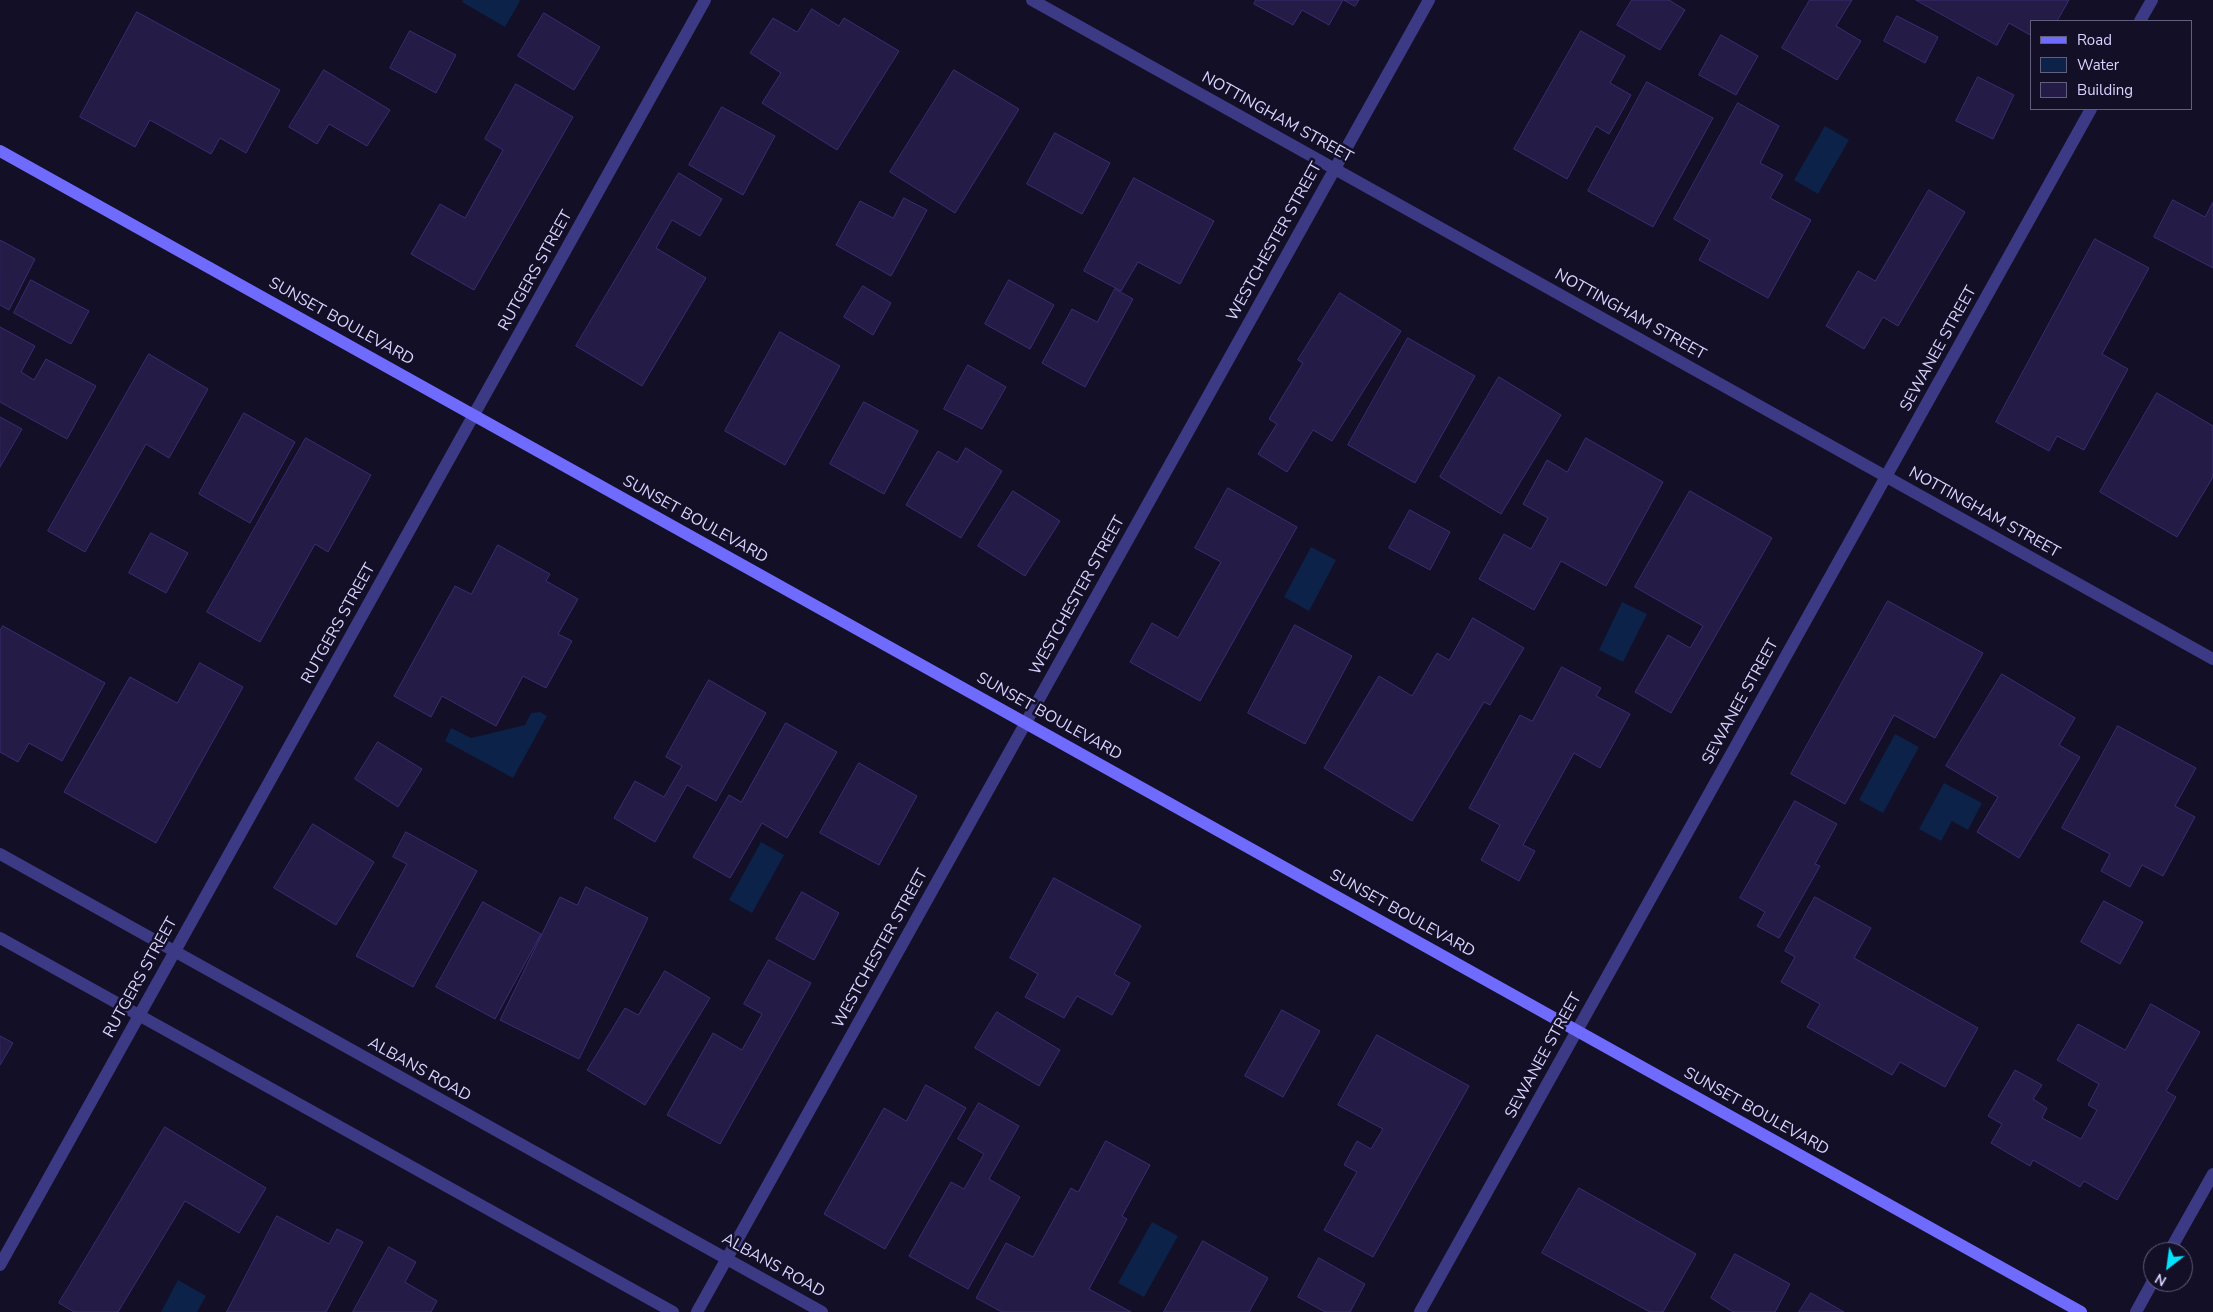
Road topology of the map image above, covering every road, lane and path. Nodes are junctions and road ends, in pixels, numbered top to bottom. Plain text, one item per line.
1 (706, 0) edge
2 (1032, 0) edge
3 (1429, 0) edge
4 (2152, 0) edge
5 (2141, 20) edge
6 (2090, 110) edge
7 (0, 151) edge
8 (1335, 169) junction
9 (474, 415) junction
10 (1886, 476) junction
11 (2213, 659) edge
12 (1026, 723) junction
13 (0, 854) edge
14 (0, 938) edge
15 (174, 953) junction
16 (139, 1015) junction
17 (1577, 1030) junction
18 (2213, 1174) edge
19 (2175, 1242) edge
20 (727, 1259) junction
21 (0, 1265) edge
22 (2147, 1292) edge
23 (673, 1312) edge
24 (697, 1312) edge
25 (822, 1312) edge
26 (1420, 1312) edge
27 (2081, 1312) edge
28 (2136, 1312) edge

1 - 9 street, RUTGERS STREET
2 - 8 street, NOTTINGHAM STREET
3 - 8 street, WESTCHESTER STREET
4 - 5 street
6 - 10 street, SEWANEE STREET
7 - 9 street, SUNSET BOULEVARD
8 - 10 street, NOTTINGHAM STREET
8 - 12 street, WESTCHESTER STREET
9 - 12 street, SUNSET BOULEVARD
9 - 15 street, RUTGERS STREET
10 - 11 street, NOTTINGHAM STREET
10 - 17 street, SEWANEE STREET
12 - 17 street, SUNSET BOULEVARD
12 - 20 street, WESTCHESTER STREET
13 - 15 street, ALBANS ROAD
14 - 16 street
15 - 16 street, RUTGERS STREET
15 - 20 street, ALBANS ROAD
16 - 21 street, RUTGERS STREET
16 - 23 street
17 - 26 street, SEWANEE STREET
17 - 27 street, SUNSET BOULEVARD
18 - 19 street
20 - 24 street, WESTCHESTER STREET
20 - 25 street, ALBANS ROAD
22 - 28 street

